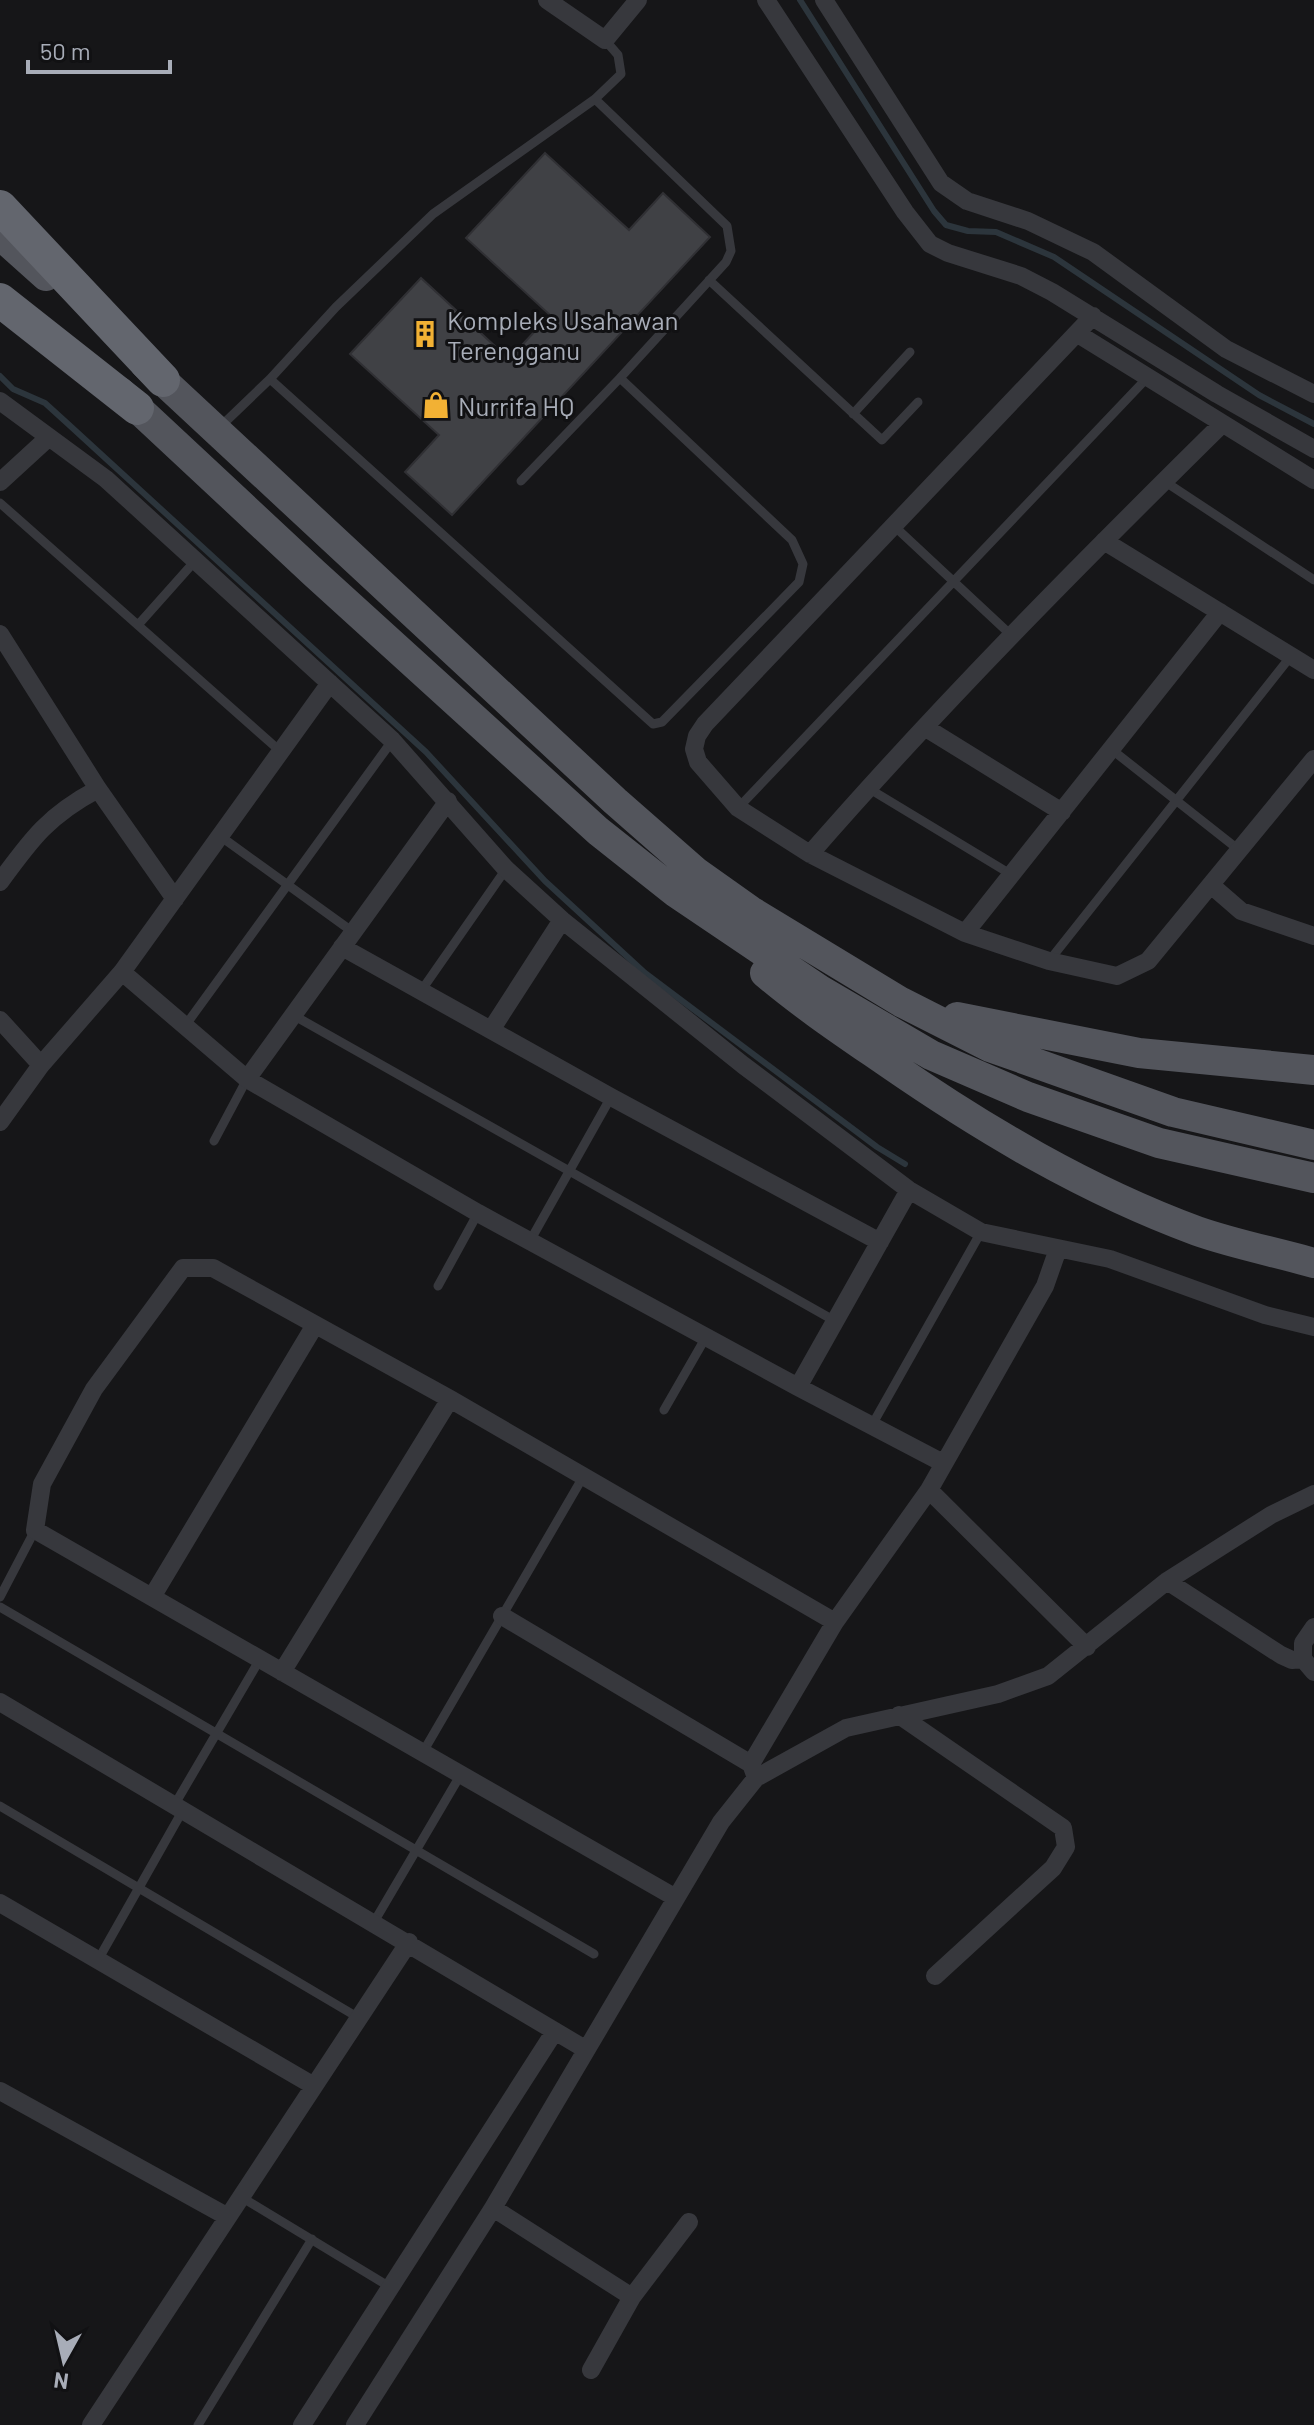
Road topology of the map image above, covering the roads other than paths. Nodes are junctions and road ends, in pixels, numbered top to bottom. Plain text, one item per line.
1 (547, 0) edge
2 (638, 0) edge
3 (766, 0) edge
4 (824, 0) edge
5 (605, 40) junction
6 (595, 99) junction
7 (0, 207) edge
8 (0, 235) edge
9 (709, 280) junction
10 (0, 282) edge
11 (0, 300) edge
12 (1093, 316) junction
13 (1078, 334) junction
14 (910, 352) dead end
15 (620, 378) junction
16 (1147, 378) junction
17 (270, 379) junction
18 (163, 380) junction
19 (1314, 394) edge
20 (0, 401) edge
21 (918, 402) dead end
22 (137, 408) junction
23 (853, 414) junction
24 (1221, 425) junction
25 (218, 430) junction
26 (48, 438) junction
27 (1314, 449) edge
28 (1314, 480) edge
29 (521, 481) dead end
30 (1164, 481) junction
31 (0, 482) edge
32 (0, 503) edge
33 (893, 525) junction
34 (1104, 541) junction
35 (195, 561) junction
36 (1314, 580) edge
37 (953, 582) junction
38 (1220, 612) junction
39 (138, 625) junction
40 (0, 634) edge
41 (1012, 636) junction
42 (1291, 656) junction
43 (1314, 670) edge
44 (330, 683) junction
45 (926, 728) junction
46 (392, 740) junction
47 (1111, 749) junction
48 (280, 751) junction
49 (1314, 759) edge
50 (868, 788) junction
51 (98, 789) junction
52 (448, 801) junction
53 (1176, 801) junction
54 (738, 808) junction
55 (1062, 812) junction
56 (220, 836) junction
57 (1239, 850) junction
58 (810, 854) junction
59 (634, 862) junction
60 (506, 869) junction
61 (1012, 875) junction
62 (0, 882) edge
63 (288, 885) junction
64 (1211, 885) junction
65 (175, 899) junction
66 (562, 920) junction
67 (965, 933) junction
68 (1314, 936) edge
69 (348, 940) junction
70 (1049, 961) junction
71 (122, 972) junction
72 (421, 991) junction
73 (901, 1002) junction
74 (293, 1015) junction
75 (0, 1020) edge
76 (185, 1026) junction
77 (491, 1030) junction
78 (41, 1065) junction
79 (1314, 1070) edge
80 (247, 1079) junction
81 (611, 1097) junction
82 (0, 1122) edge
83 (214, 1141) dead end
84 (1314, 1145) edge
85 (569, 1171) junction
86 (1314, 1178) edge
87 (909, 1190) junction
88 (478, 1213) junction
89 (981, 1232) junction
90 (530, 1241) junction
91 (880, 1242) junction
92 (1058, 1249) junction
93 (1314, 1263) edge
94 (438, 1286) dead end
95 (835, 1321) junction
96 (315, 1325) junction
97 (1314, 1327) edge
98 (706, 1337) junction
99 (798, 1387) junction
100 (450, 1399) junction
101 (664, 1410) dead end
102 (872, 1425) junction
103 (943, 1463) junction
104 (583, 1477) junction
105 (929, 1490) junction
106 (1314, 1494) edge
107 (35, 1530) junction
108 (1167, 1581) junction
109 (0, 1597) edge
110 (152, 1597) junction
111 (0, 1607) edge
112 (502, 1616) junction
113 (835, 1622) junction
114 (1314, 1627) edge
115 (1087, 1647) junction
116 (260, 1659) junction
117 (1308, 1666) edge
118 (282, 1672) junction
119 (0, 1702) edge
120 (899, 1715) junction
121 (217, 1733) junction
122 (423, 1752) junction
123 (753, 1771) junction
124 (461, 1774) junction
125 (0, 1806) edge
126 (179, 1807) junction
127 (416, 1850) junction
128 (139, 1888) junction
129 (676, 1898) junction
130 (0, 1903) edge
131 (374, 1922) junction
132 (409, 1942) junction
133 (594, 1954) dead end
134 (98, 1960) junction
135 (935, 1976) dead end
136 (359, 2018) junction
137 (555, 2031) junction
138 (585, 2049) junction
139 (314, 2086) junction
140 (0, 2091) edge
141 (241, 2197) junction
142 (493, 2208) junction
143 (228, 2217) junction
144 (689, 2222) dead end
145 (312, 2239) junction
146 (390, 2287) junction
147 (632, 2297) junction
148 (591, 2370) dead end
149 (91, 2425) edge
150 (198, 2425) edge
151 (302, 2425) edge
152 (355, 2425) edge

1 - 5 street
2 - 5 street
3 - 12 street
4 - 19 street
5 - 6 lane
6 - 9 lane
6 - 17 lane
7 - 18 highway
8 - 18 main road
9 - 15 lane
9 - 23 lane
10 - 22 main road
11 - 22 highway
12 - 13 street
12 - 27 street
13 - 16 street
13 - 33 street
14 - 23 lane
15 - 17 lane
15 - 29 lane
16 - 24 street
16 - 37 lane
17 - 25 lane
18 - 25 main road
20 - 26 street
21 - 23 lane
22 - 59 main road
24 - 28 street
24 - 30 street
25 - 73 main road
26 - 31 street
26 - 35 street
30 - 34 street
30 - 36 lane
32 - 39 lane
33 - 37 lane
33 - 54 street
34 - 38 street
34 - 41 street
35 - 39 lane
35 - 44 street
37 - 41 lane
37 - 54 lane
38 - 42 street
38 - 47 street
39 - 48 lane
40 - 51 street
41 - 45 street
42 - 43 street
42 - 53 lane
44 - 46 street
44 - 48 street
45 - 50 street
45 - 55 street
46 - 52 street
46 - 63 lane
47 - 53 lane
47 - 55 street
48 - 56 street
49 - 57 street
50 - 58 street
50 - 61 lane
51 - 62 street
51 - 65 street
52 - 60 street
52 - 69 street
53 - 57 lane
53 - 70 lane
54 - 58 street
55 - 61 street
56 - 63 lane
56 - 65 street
57 - 64 street
58 - 67 street
59 - 86 main road
59 - 93 main road
60 - 66 street
60 - 72 lane
61 - 67 street
63 - 69 lane
63 - 76 lane
64 - 68 street
64 - 70 street
65 - 71 street
66 - 77 street
66 - 87 street
67 - 70 street
69 - 72 street
69 - 74 street
71 - 76 street
71 - 78 street
72 - 77 street
73 - 79 main road
73 - 84 main road
74 - 80 street
74 - 85 lane
75 - 78 street
76 - 80 street
77 - 81 street
78 - 82 street
80 - 83 lane
80 - 88 street
81 - 85 lane
81 - 91 street
85 - 90 lane
85 - 95 lane
87 - 89 street
87 - 91 street
88 - 90 street
88 - 94 lane
89 - 92 street
89 - 102 lane
90 - 98 street
91 - 95 street
92 - 97 street
92 - 103 street
95 - 99 street
96 - 100 street
96 - 107 street
96 - 110 street
98 - 99 street
98 - 101 lane
99 - 102 street
100 - 104 street
100 - 118 street
102 - 103 street
103 - 105 street
104 - 112 lane
104 - 113 street
105 - 113 street
105 - 115 street
106 - 108 street
107 - 109 lane
107 - 110 street
108 - 115 street
108 - 117 street
110 - 116 street
111 - 121 lane
112 - 122 lane
112 - 123 street
113 - 123 street
114 - 117 street
115 - 120 street
116 - 118 street
116 - 121 lane
118 - 122 street
119 - 126 street
120 - 123 street
120 - 135 street
121 - 126 lane
121 - 127 lane
122 - 124 street
123 - 129 street
124 - 127 lane
124 - 129 street
125 - 128 lane
126 - 128 lane
126 - 131 street
127 - 131 lane
127 - 133 lane
128 - 134 lane
128 - 136 lane
129 - 138 street
130 - 134 street
131 - 132 street
132 - 136 street
132 - 137 street
134 - 139 street
136 - 139 street
137 - 138 street
137 - 146 street
138 - 142 street
139 - 141 street
140 - 143 street
141 - 143 street
141 - 145 lane
142 - 147 street
142 - 152 street
143 - 149 street
144 - 147 street
145 - 146 lane
145 - 150 lane
146 - 151 street
147 - 148 street

